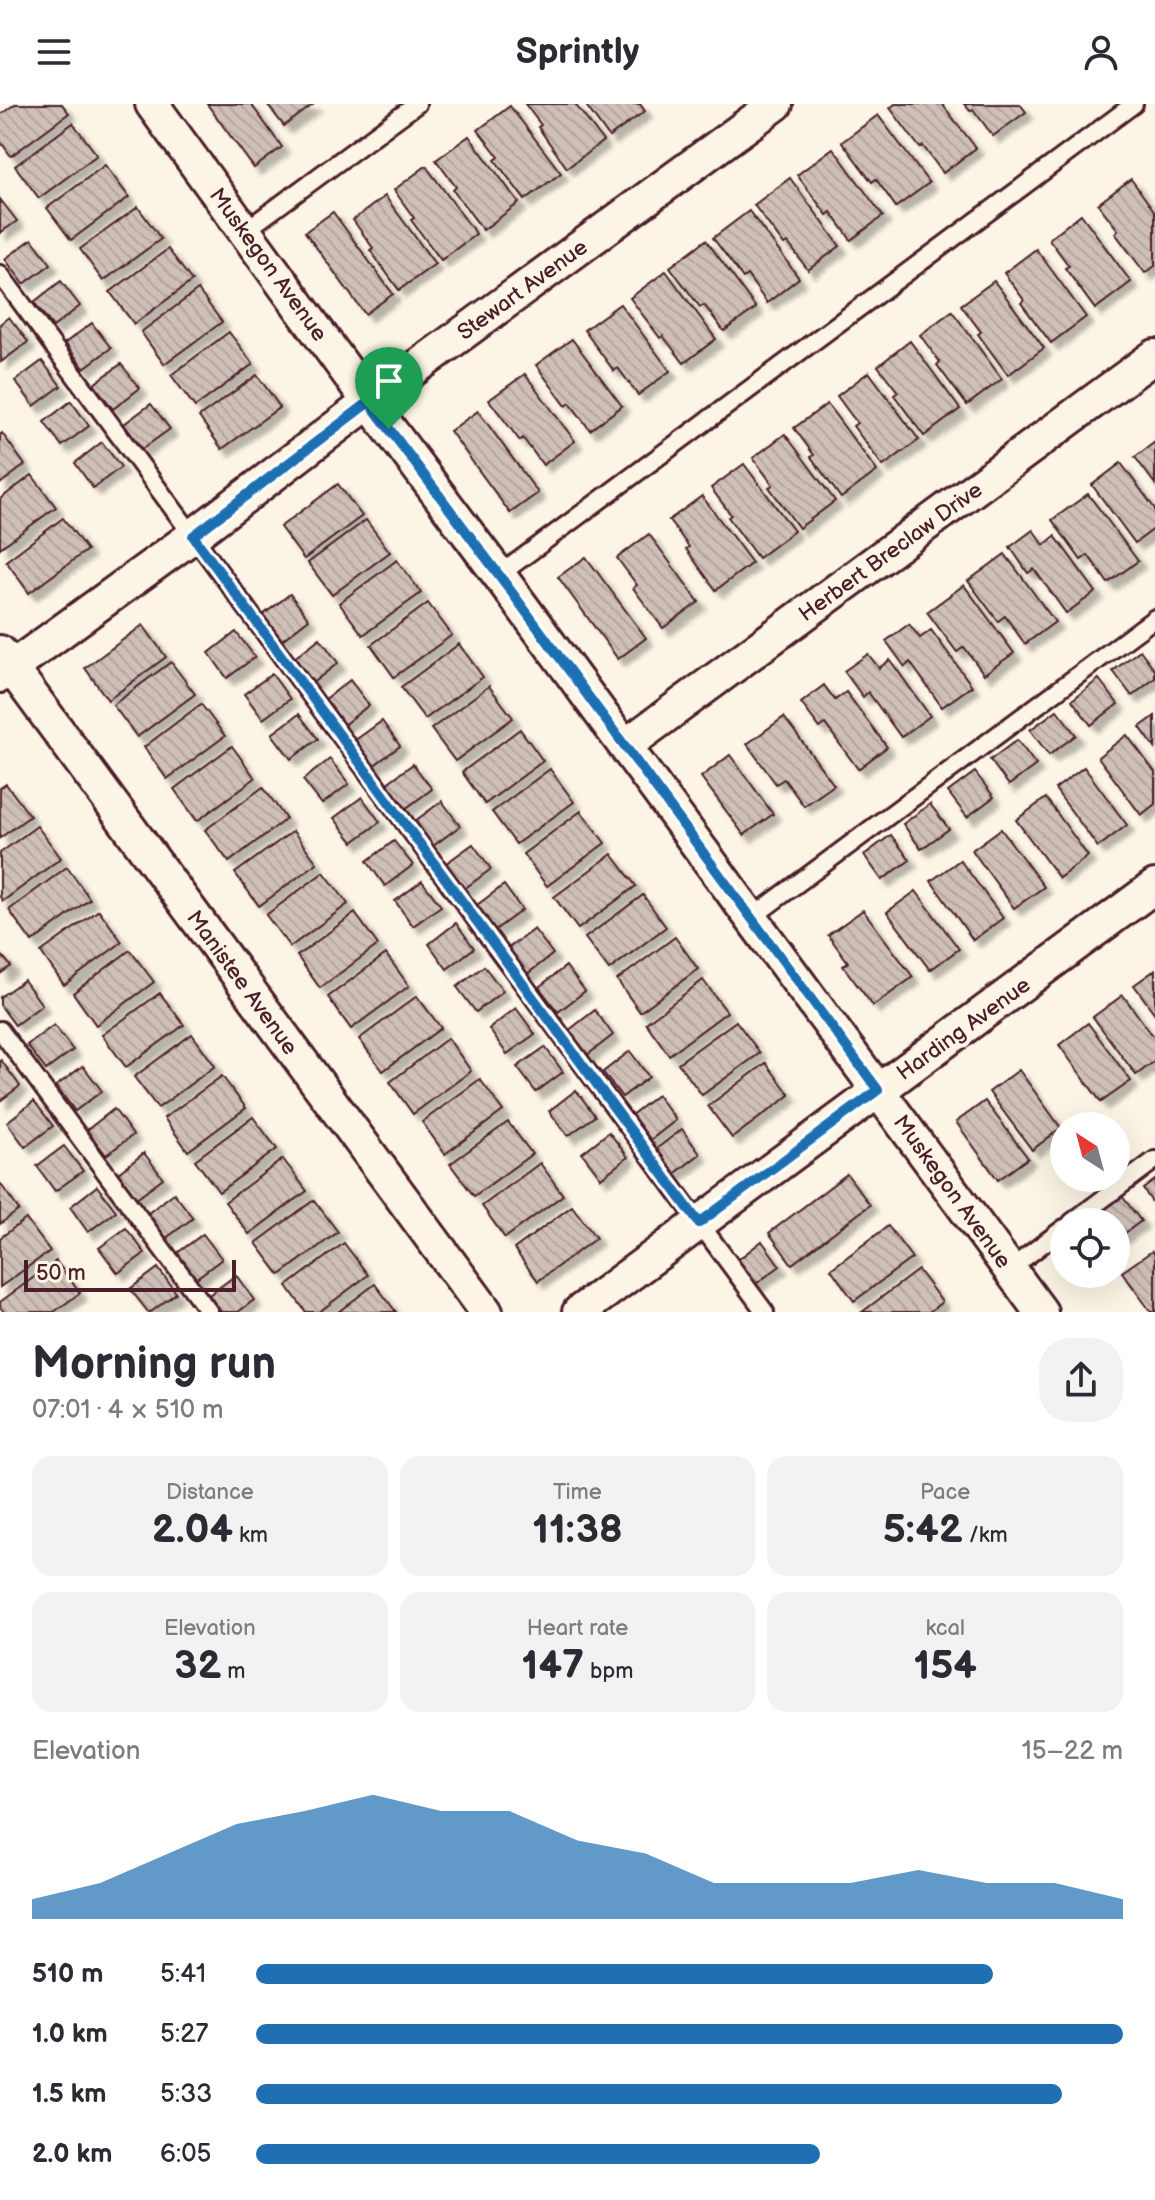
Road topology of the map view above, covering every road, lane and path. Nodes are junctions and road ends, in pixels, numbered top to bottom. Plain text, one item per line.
1 (152, 104) edge
2 (417, 104) edge
3 (776, 104) edge
4 (1134, 104) edge
5 (246, 230) junction
6 (0, 274) edge
7 (1155, 356) edge
8 (369, 402) junction
9 (193, 536) junction
10 (499, 575) junction
11 (1155, 618) edge
12 (4, 665) edge
13 (625, 746) junction
14 (1155, 886) edge
15 (751, 918) junction
16 (0, 1030) edge
17 (878, 1090) junction
18 (1155, 1160) edge
19 (1091, 1208) edge
20 (699, 1223) junction
21 (1050, 1239) edge
22 (1010, 1269) junction
23 (209, 1312) edge
24 (486, 1312) edge
25 (579, 1312) edge
26 (765, 1312) edge
27 (1041, 1312) edge

1 - 5 street, Muskegon Avenue
2 - 5 lane
3 - 8 street, Stewart Avenue
4 - 10 lane
5 - 8 street, Muskegon Avenue
6 - 9 lane
7 - 13 street, Herbert Breclaw Drive
8 - 9 street, Stewart Avenue
8 - 10 street, Muskegon Avenue
9 - 12 street, Stewart Avenue
9 - 20 lane
10 - 13 street, Muskegon Avenue
11 - 15 lane
12 - 24 street, Manistee Avenue
13 - 15 street, Muskegon Avenue
14 - 17 street, Harding Avenue
15 - 17 street, Muskegon Avenue
16 - 23 lane
17 - 20 street, Harding Avenue
17 - 22 street, Muskegon Avenue
18 - 19 lane
20 - 25 street, Harding Avenue
20 - 26 lane
21 - 22 lane
22 - 27 street, Muskegon Avenue

